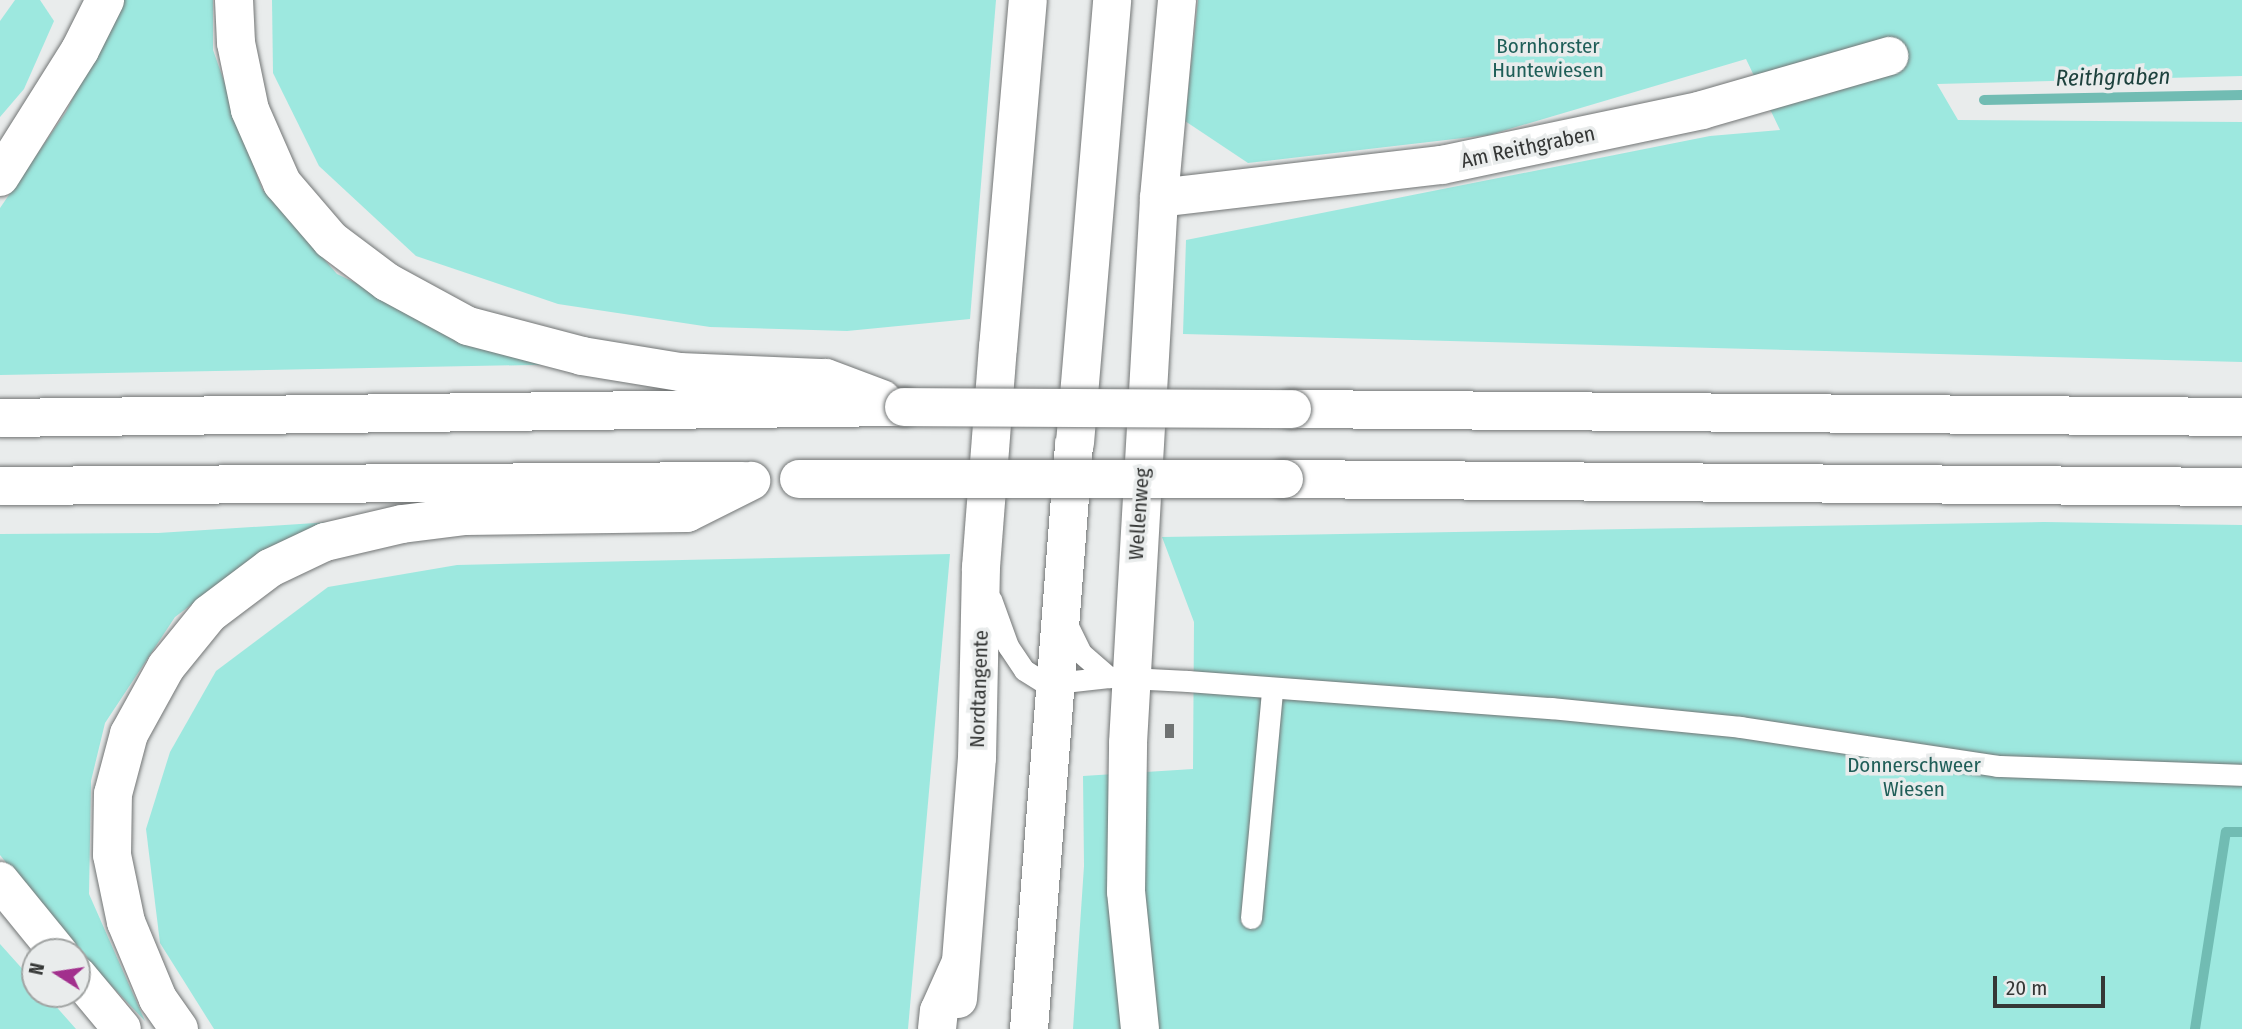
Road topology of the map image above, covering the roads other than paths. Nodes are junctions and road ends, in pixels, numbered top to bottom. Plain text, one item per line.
1 (105, 0) edge
2 (234, 0) edge
3 (1028, 0) edge
4 (1112, 0) edge
5 (1177, 0) edge
6 (1889, 56) dead end
7 (0, 177) edge
8 (1159, 198) junction
9 (805, 393) junction
10 (2242, 416) edge
11 (0, 418) edge
12 (751, 481) junction
13 (0, 486) edge
14 (2242, 487) edge
15 (981, 567) junction
16 (1060, 610) junction
17 (1119, 678) junction
18 (1053, 684) junction
19 (1272, 690) junction
20 (2242, 775) edge
21 (0, 881) edge
22 (1251, 918) dead end
23 (47, 938) edge
24 (960, 964) junction
25 (91, 992) edge
26 (122, 1029) edge
27 (179, 1029) edge
28 (937, 1029) edge
29 (956, 1029) edge
30 (1029, 1029) edge
31 (1140, 1029) edge

1 - 7 main road
2 - 9 main road
3 - 15 main road, Nordtangente
4 - 16 main road
5 - 8 main road, Wellenweg
6 - 8 main road, Am Reithgraben
8 - 17 main road, Wellenweg
9 - 10 main road, bridge
9 - 11 main road
12 - 13 main road
12 - 14 main road, bridge
12 - 27 main road
15 - 18 lane
15 - 24 main road, Nordtangente
16 - 17 lane
16 - 18 main road
17 - 18 lane
17 - 19 lane
17 - 31 main road, Wellenweg
18 - 30 main road
19 - 20 lane
19 - 22 lane
21 - 23 main road
24 - 28 main road
24 - 29 main road, Nordtangente
25 - 26 main road

